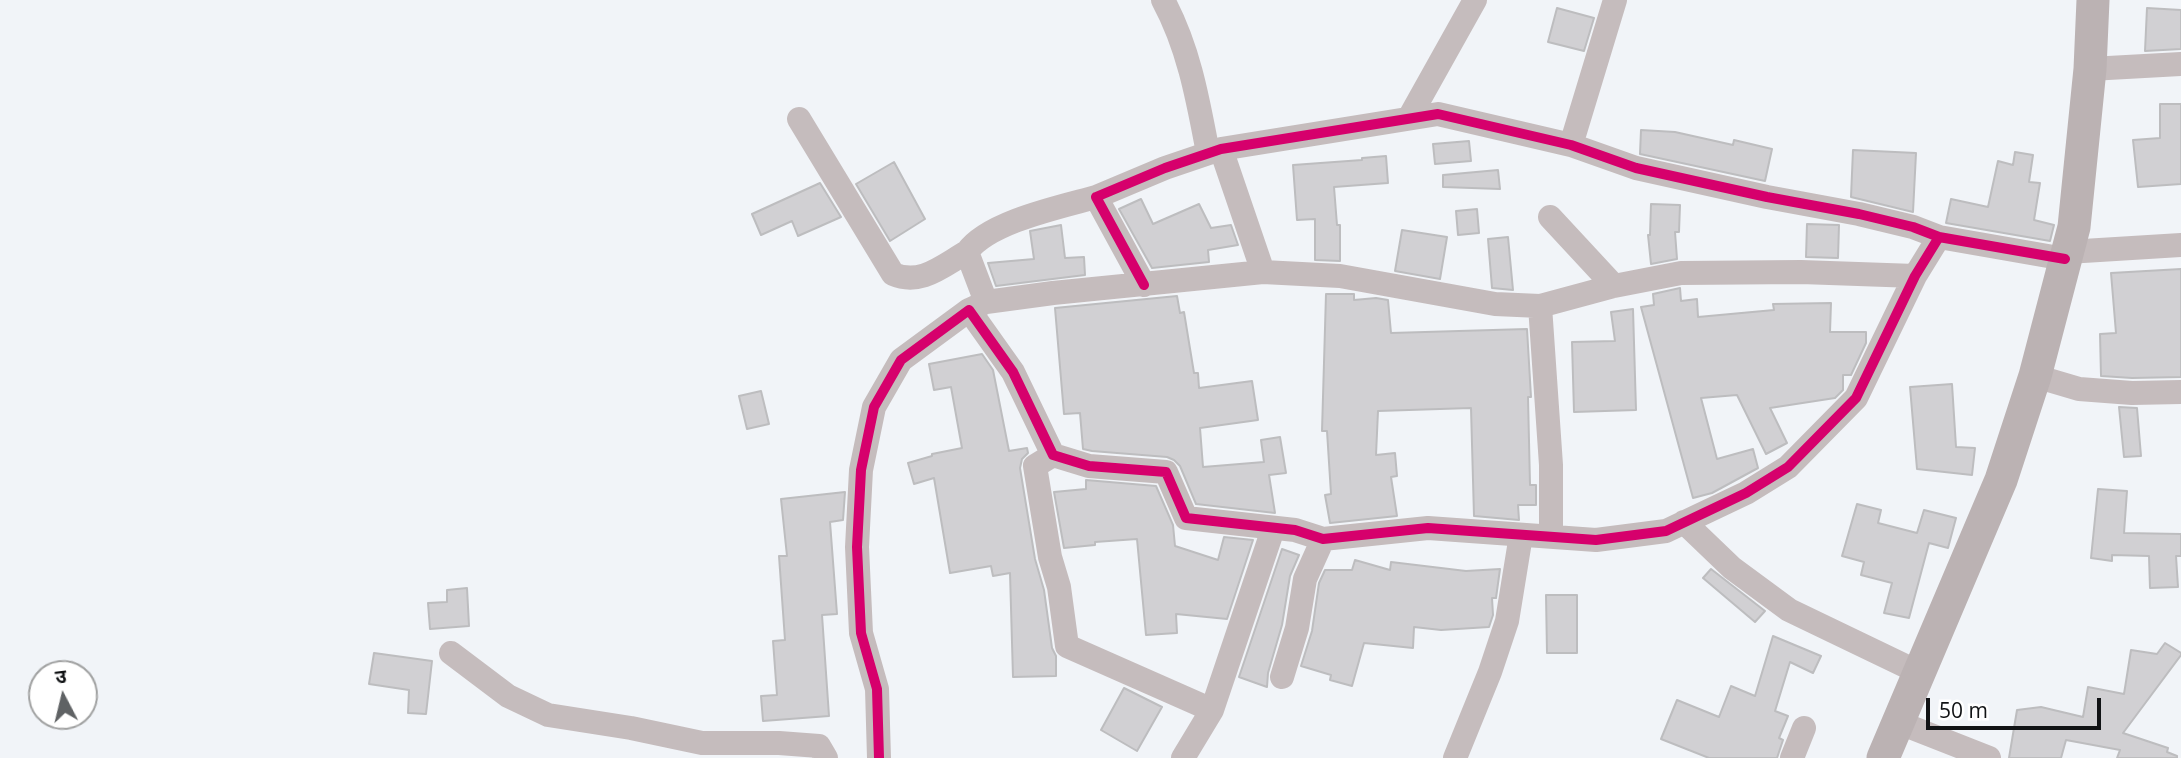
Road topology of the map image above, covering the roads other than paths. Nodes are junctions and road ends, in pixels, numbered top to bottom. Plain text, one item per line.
1 (1163, 0) edge
2 (1475, 0) edge
3 (1615, 0) edge
4 (2093, 0) edge
5 (2181, 64) edge
6 (2090, 69) junction
7 (1409, 118) junction
8 (799, 119) dead end
9 (1571, 145) junction
10 (1214, 151) junction
11 (1096, 197) junction
12 (1550, 217) dead end
13 (1939, 237) junction
14 (2181, 245) edge
15 (967, 253) junction
16 (2066, 256) junction
17 (1263, 272) junction
18 (1915, 276) junction
19 (1144, 285) junction
20 (1614, 286) junction
21 (978, 306) junction
22 (1540, 306) junction
23 (2035, 376) junction
24 (2181, 392) edge
25 (1053, 455) junction
26 (1684, 523) junction
27 (1273, 528) junction
28 (1521, 535) junction
29 (1550, 536) junction
30 (1323, 538) junction
31 (451, 653) dead end
32 (1920, 673) junction
33 (1282, 677) dead end
34 (1212, 710) junction
35 (1900, 723) junction
36 (1804, 728) dead end
37 (826, 758) edge
38 (878, 758) edge
39 (1183, 758) edge
40 (1455, 758) edge
41 (1792, 758) edge
42 (1883, 758) edge
43 (1989, 758) edge

1 - 10 street
2 - 7 street
3 - 9 street
4 - 6 main road
5 - 6 street
6 - 16 main road
7 - 9 street
7 - 10 street
8 - 15 street
9 - 13 street
10 - 11 street
10 - 17 street
11 - 15 street
11 - 19 street
12 - 20 street
13 - 16 street
13 - 18 street
14 - 16 street
15 - 21 street
16 - 23 main road
17 - 19 street
17 - 22 street
18 - 20 street
18 - 26 street
19 - 21 street
20 - 22 street
21 - 25 street
21 - 38 street
22 - 29 street
23 - 24 street
23 - 32 main road
25 - 27 street
25 - 34 street
26 - 29 street
26 - 32 street
27 - 30 street
27 - 34 street
28 - 29 street
28 - 30 street
28 - 40 street
30 - 33 street
31 - 37 street
32 - 35 main road
34 - 39 street
35 - 42 main road
35 - 43 street
36 - 41 street

